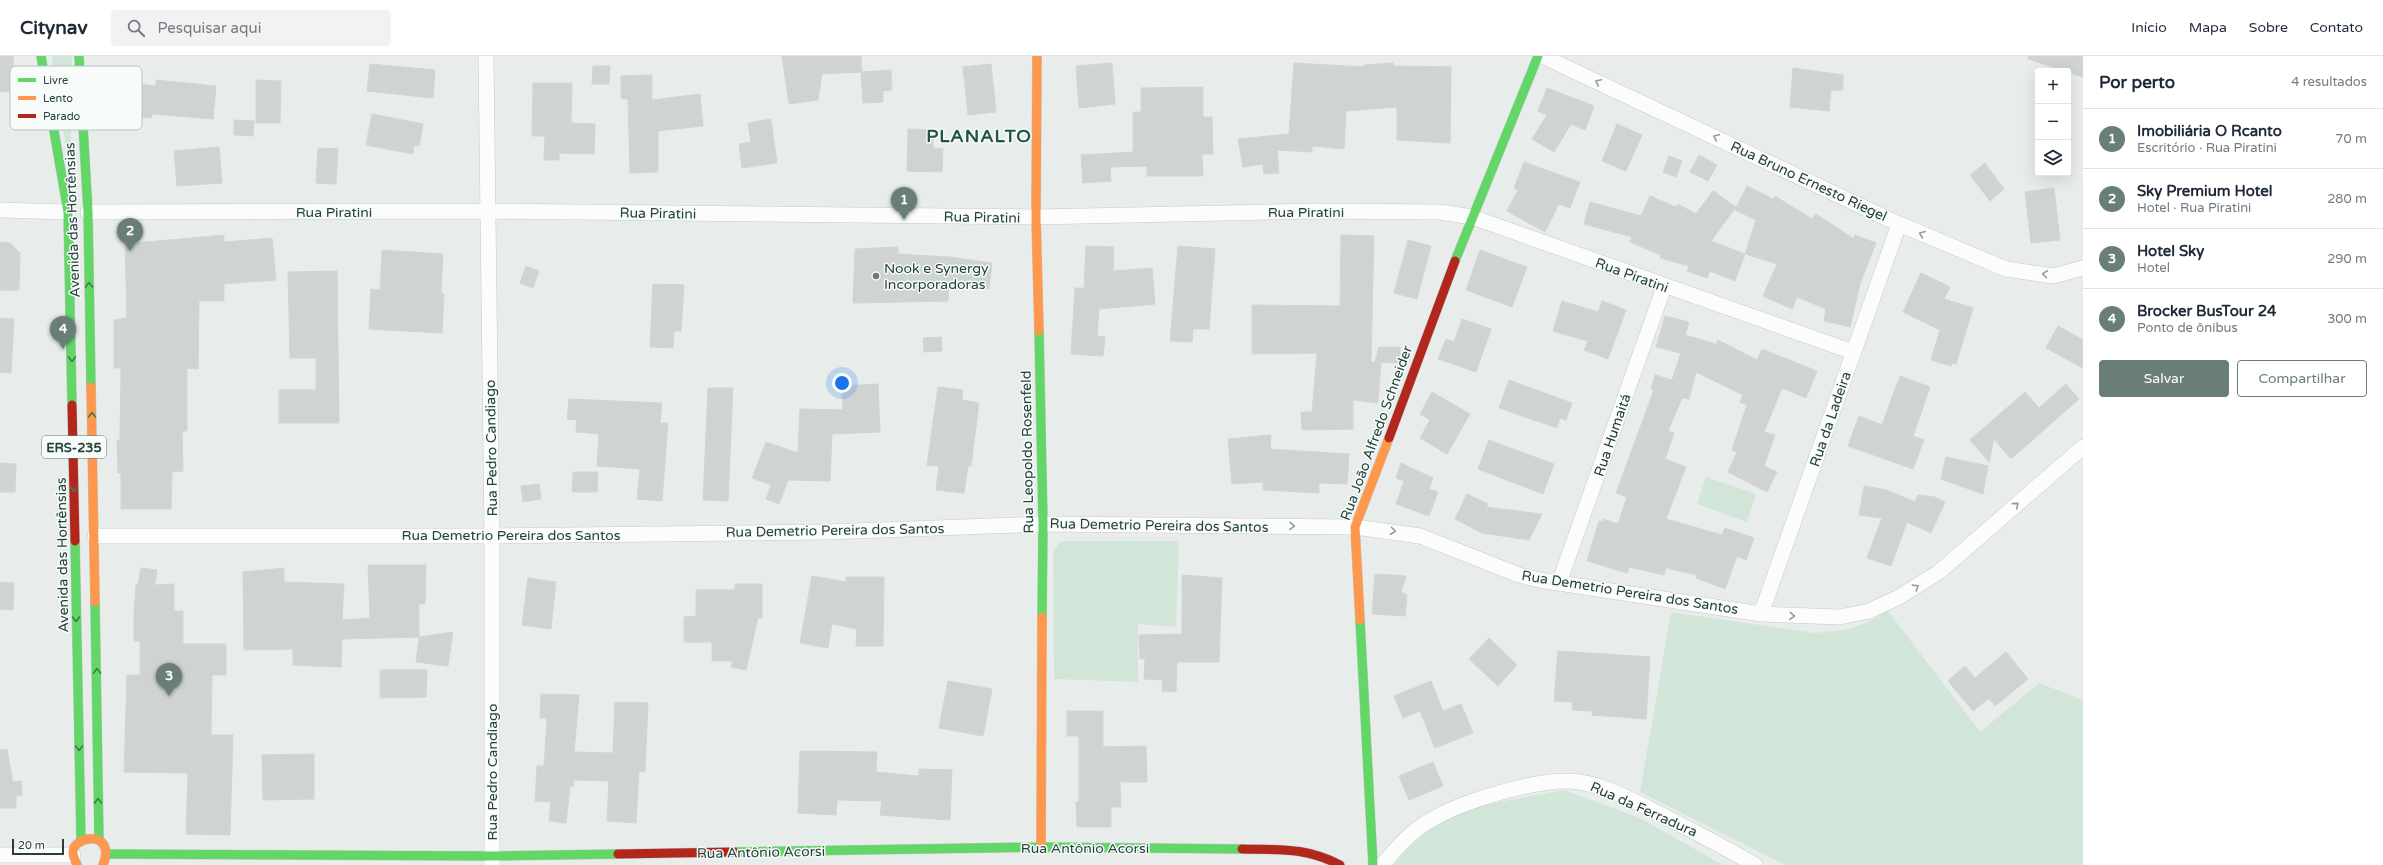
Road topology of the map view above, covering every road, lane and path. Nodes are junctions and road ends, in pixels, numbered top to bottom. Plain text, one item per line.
1 (41, 56) edge
2 (79, 56) edge
3 (486, 56) edge
4 (1037, 56) edge
5 (1538, 56) edge
6 (1542, 56) edge
7 (43, 66) edge
8 (80, 66) edge
9 (54, 130) edge
10 (83, 130) edge
11 (0, 210) edge
12 (487, 211) junction
13 (68, 212) junction
14 (88, 212) junction
15 (1036, 217) junction
16 (1472, 217) junction
17 (1899, 224) junction
18 (2083, 268) edge
19 (1664, 287) junction
20 (1853, 352) junction
21 (2083, 447) edge
22 (1043, 524) junction
23 (1355, 527) junction
24 (95, 536) junction
25 (492, 536) junction
26 (1559, 583) junction
27 (1761, 614) junction
28 (81, 840) junction
29 (99, 840) junction
30 (1041, 847) junction
31 (1001, 849) junction
32 (107, 854) junction
33 (0, 855) edge
34 (988, 857) dead end
35 (75, 860) edge
36 (492, 861) edge
37 (102, 865) edge
38 (1340, 865) edge
39 (1373, 865) edge
40 (1382, 865) edge
41 (1755, 865) edge

1 - 7 street, Avenida das Hortênsias / ERS-235
2 - 8 street, Avenida das Hortênsias / ERS-235
3 - 12 street, Rua Pedro Candiago
4 - 15 street, Rua Leopoldo Rosenfeld
5 - 16 street, Rua João Alfredo Schneider
17 -> 6 street, Rua Bruno Ernesto Riegel
9 - 13 street, Avenida das Hortênsias / ERS-235
10 - 14 street, Avenida das Hortênsias / ERS-235
11 - 13 street
12 - 14 street, Rua Piratini
12 - 15 street, Rua Piratini
12 - 25 street, Rua Pedro Candiago
13 -> 28 street, Avenida das Hortênsias / ERS-235
24 -> 14 street, Avenida das Hortênsias / ERS-235
15 - 16 street, Rua Piratini
15 - 22 street, Rua Leopoldo Rosenfeld
16 - 19 street, Rua Piratini
16 - 23 street, Rua João Alfredo Schneider
18 -> 17 street, Rua Bruno Ernesto Riegel
17 - 20 street, Rua da Ladeira
19 - 20 street, Rua Piratini
19 - 26 street, Rua Humaitá
20 - 27 street, Rua da Ladeira
27 -> 21 street, Rua Demetrio Pereira dos Santos
22 -> 23 street, Rua Demetrio Pereira dos Santos
22 - 25 street, Rua Demetrio Pereira dos Santos
22 - 30 street, Rua Leopoldo Rosenfeld
23 -> 26 street, Rua Demetrio Pereira dos Santos
23 - 39 street, Rua João Alfredo Schneider
24 - 25 street, Rua Demetrio Pereira dos Santos
29 -> 24 street, Avenida das Hortênsias / ERS-235
25 - 36 street, Rua Pedro Candiago
26 - 27 street, Rua Demetrio Pereira dos Santos
28 - 29 street
28 - 35 street
29 - 32 street
30 - 31 street, Rua Antônio Acorsi
30 - 38 street, Rua Antônio Acorsi
31 - 34 street
31 - 36 street, Rua Antônio Acorsi
32 - 36 street, Rua Antônio Acorsi
32 - 37 street
33 - 35 street
40 - 41 street, Rua da Ferradura

